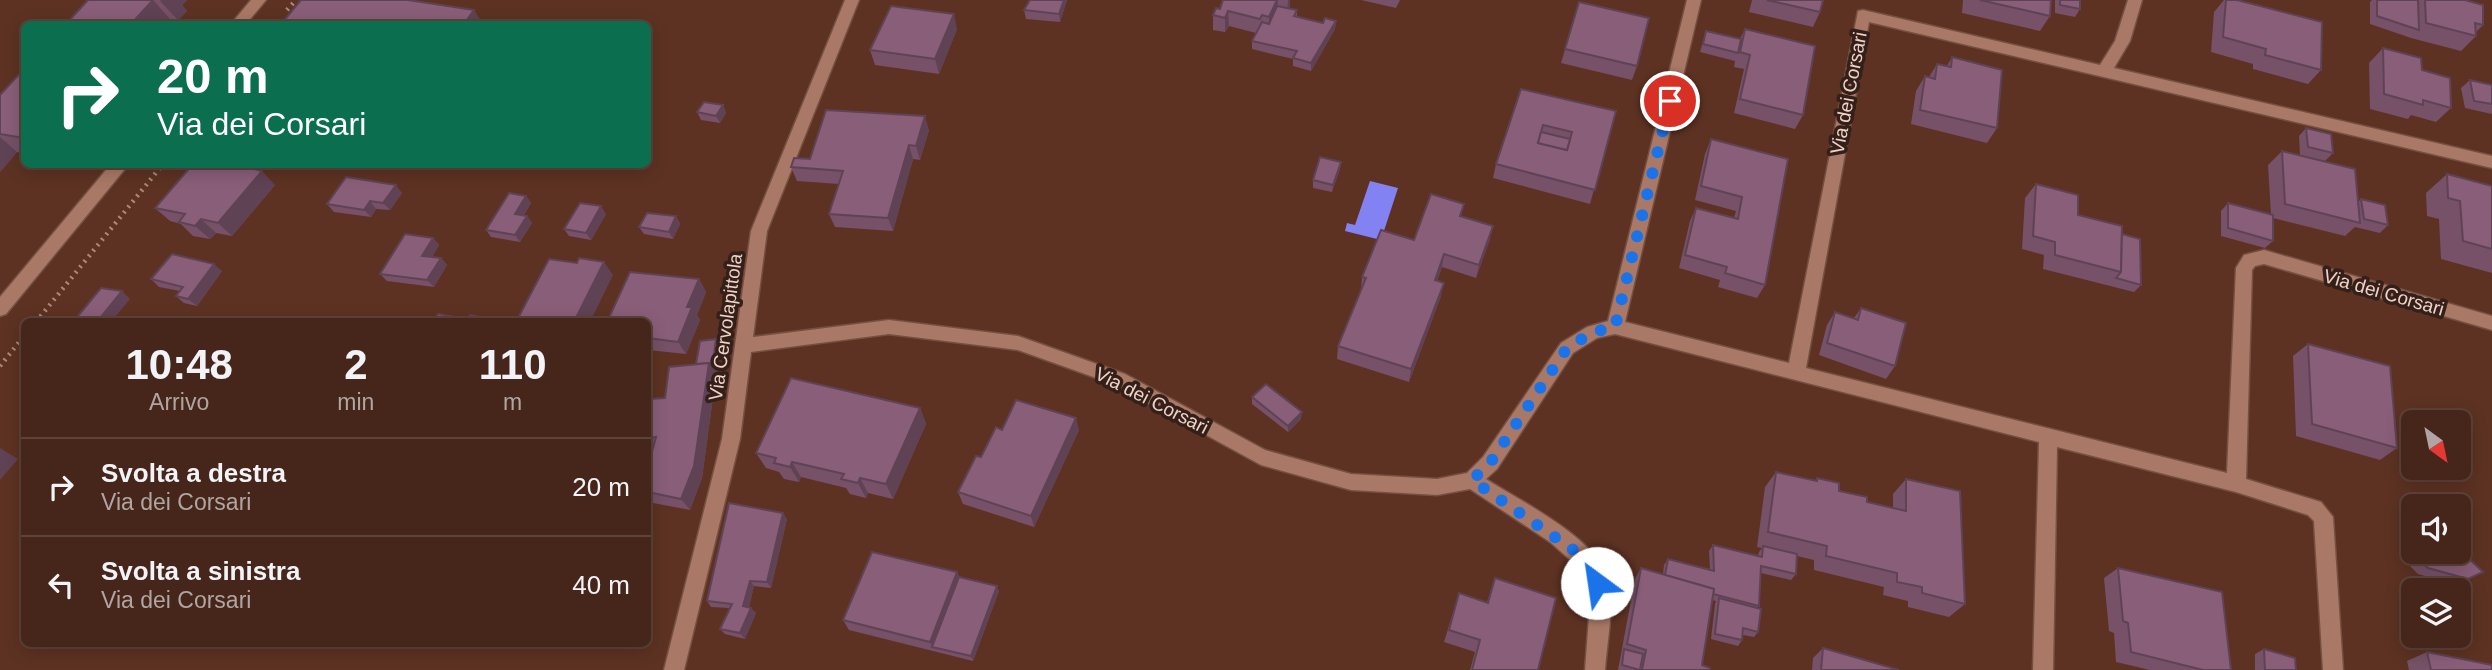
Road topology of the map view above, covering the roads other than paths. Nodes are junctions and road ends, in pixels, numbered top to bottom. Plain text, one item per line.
1 (259, 0) edge
2 (852, 0) edge
3 (1695, 0) edge
4 (2135, 0) edge
5 (241, 21) edge
6 (2104, 71) junction
7 (2492, 162) edge
8 (118, 168) edge
9 (0, 309) edge
10 (2492, 323) edge
11 (1615, 327) junction
12 (743, 346) junction
13 (1796, 374) junction
14 (2048, 437) junction
15 (1472, 480) junction
16 (2236, 484) junction
17 (674, 670) edge
18 (1595, 670) edge
19 (2043, 670) edge
20 (2333, 670) edge

1 - 5 street
2 - 12 street, Via Cervolapittola
3 - 11 street
4 - 6 street
6 - 7 street, Via dei Corsari
6 - 13 street, Via dei Corsari
8 - 9 street
10 - 16 street, Via dei Corsari
11 - 13 street
11 - 15 street
12 - 15 street, Via dei Corsari
12 - 17 street, Via Cervolapittola
13 - 14 street
14 - 16 street
14 - 19 street
15 - 18 street
16 - 20 street

